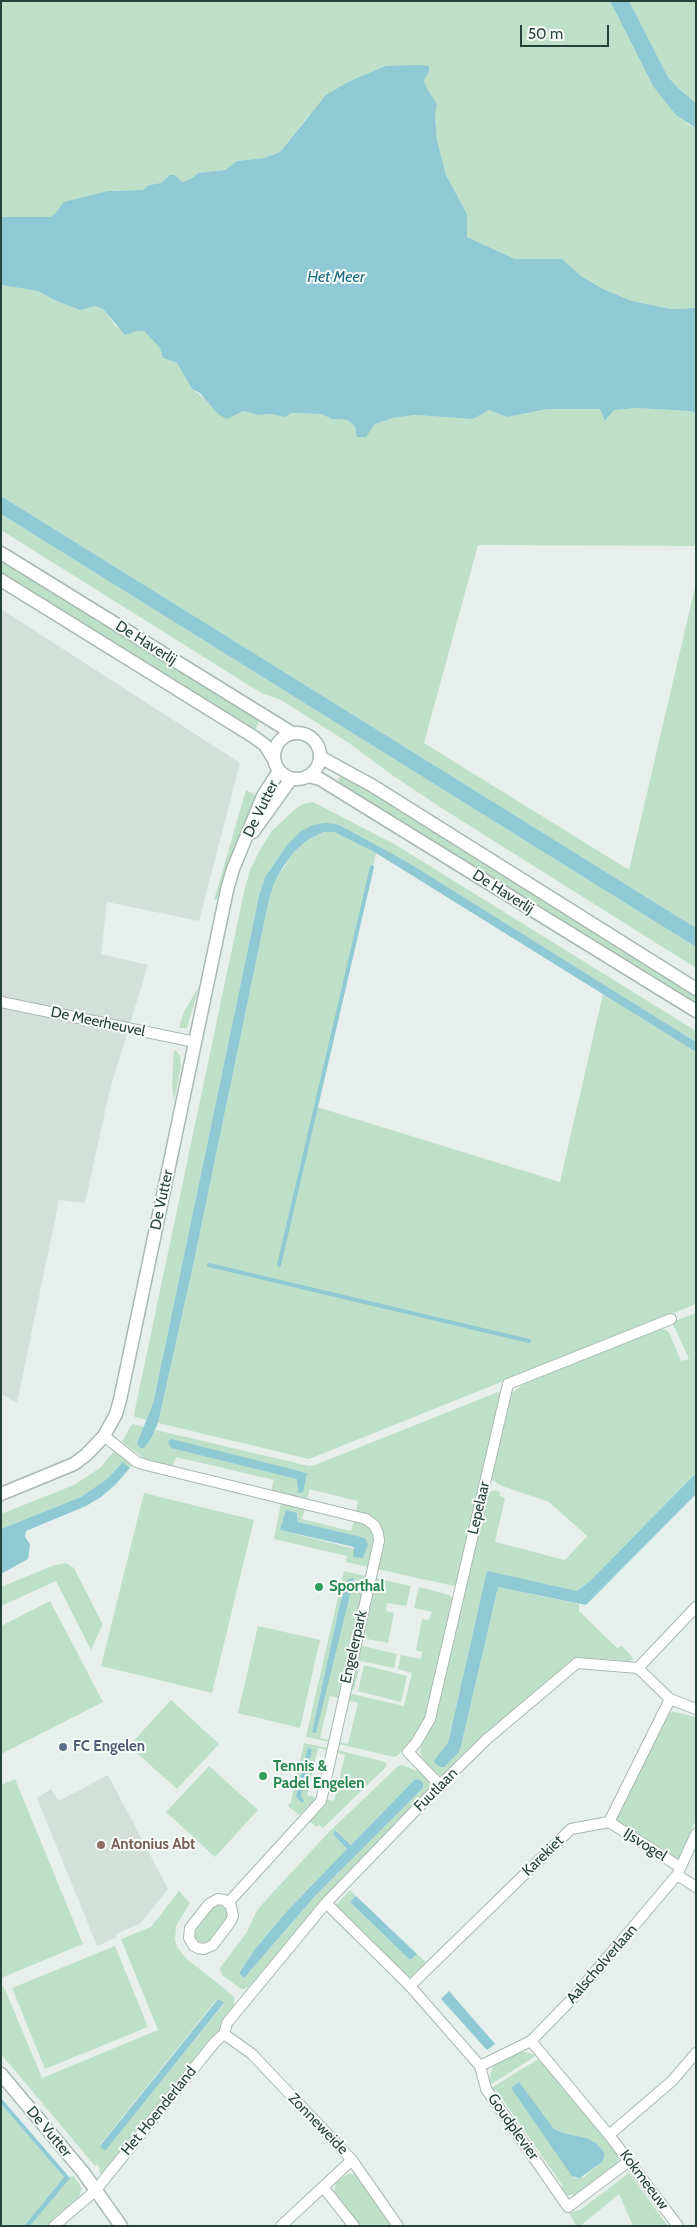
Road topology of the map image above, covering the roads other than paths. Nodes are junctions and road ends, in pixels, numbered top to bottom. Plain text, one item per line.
1 (1, 553) edge
2 (1, 580) edge
3 (292, 733) junction
4 (320, 757) junction
5 (273, 758) junction
6 (279, 771) junction
7 (308, 776) junction
8 (292, 779) junction
9 (243, 846) junction
10 (696, 989) edge
11 (1, 1002) edge
12 (696, 1011) edge
13 (195, 1042) junction
14 (671, 1319) dead end
15 (104, 1436) junction
16 (1, 1494) edge
17 (696, 1607) edge
18 (638, 1668) junction
19 (670, 1699) junction
20 (696, 1709) edge
21 (440, 1785) junction
22 (609, 1822) junction
23 (696, 1834) edge
24 (678, 1871) junction
25 (696, 1886) edge
26 (228, 1902) junction
27 (326, 1904) junction
28 (410, 1986) junction
29 (224, 2034) junction
30 (531, 2041) junction
31 (696, 2053) edge
32 (480, 2066) junction
33 (1, 2074) edge
34 (609, 2135) junction
35 (352, 2160) junction
36 (629, 2161) junction
37 (323, 2187) junction
38 (95, 2191) junction
39 (54, 2226) edge
40 (121, 2226) edge
41 (281, 2226) edge
42 (354, 2226) edge
43 (398, 2226) edge
44 (678, 2226) edge

1 - 3 street, De Haverlij
2 - 5 street, De Haverlij
3 - 4 street
3 - 5 street
4 - 7 street
4 - 10 street, De Haverlij
5 - 6 street
6 - 8 street
6 - 9 street, De Vutter
7 - 8 street
7 - 12 street, De Haverlij
8 - 9 street, De Vutter
9 - 13 street, De Vutter
11 - 13 street, De Meerheuvel
13 - 15 street, De Vutter
14 - 21 street, Lepelaar
15 - 16 street, De Vutter
15 - 26 street, Engelerpark
17 - 18 street
18 - 19 street
18 - 21 street, Fuutlaan
19 - 20 street
19 - 22 street
21 - 27 street, Fuutlaan
22 - 24 street, IJsvogel
22 - 28 street, Karekiet
23 - 24 street, Aalscholverlaan
24 - 25 street, IJsvogel
24 - 30 street, Aalscholverlaan
26 - 26 street
27 - 28 street, Goudplevier
27 - 29 street, Fuutlaan
28 - 32 street, Goudplevier
29 - 35 street, Zonneweide
29 - 38 street, Het Hoenderland
30 - 32 street, Aalscholverlaan
30 - 34 street
31 - 34 street
32 - 36 street, Goudplevier
33 - 38 street, De Vutter
34 - 36 street, Kokmeeuw
35 - 37 street
35 - 43 street, Zonneweide
36 - 44 street, Kokmeeuw
37 - 41 street
37 - 42 street
38 - 39 street, Het Hoenderland
38 - 40 street, De Vutter

